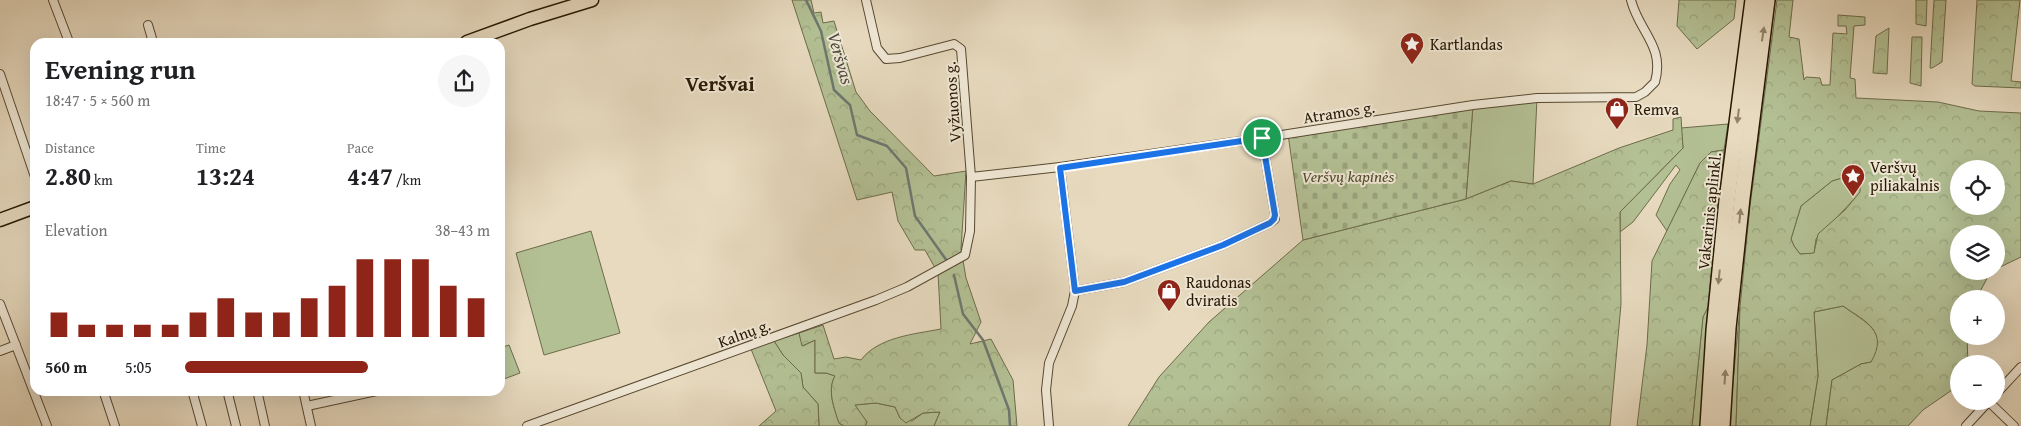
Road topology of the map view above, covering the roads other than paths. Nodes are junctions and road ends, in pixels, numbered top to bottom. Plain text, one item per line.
1 (53, 0) edge
2 (592, 0) edge
3 (866, 0) edge
4 (1632, 0) edge
5 (1753, 0) edge
6 (1767, 0) edge
7 (148, 25) dead end
8 (67, 38) edge
9 (152, 38) edge
10 (478, 38) edge
11 (1751, 68) junction
12 (0, 74) edge
13 (1262, 138) junction
14 (30, 161) edge
15 (1060, 168) junction
16 (971, 177) junction
17 (30, 209) edge
18 (0, 220) edge
19 (1075, 291) junction
20 (0, 304) edge
21 (16, 344) junction
22 (0, 351) edge
23 (2021, 367) edge
24 (30, 381) edge
25 (2005, 384) edge
26 (36, 396) edge
27 (105, 396) edge
28 (194, 396) edge
29 (228, 396) edge
30 (258, 396) edge
31 (304, 396) edge
32 (354, 396) edge
33 (307, 406) junction
34 (1981, 410) edge
35 (1997, 410) edge
36 (47, 426) edge
37 (115, 426) edge
38 (202, 426) edge
39 (236, 426) edge
40 (265, 426) edge
41 (311, 426) edge
42 (528, 426) edge
43 (1049, 426) edge
44 (1708, 426) edge
45 (1722, 426) edge
46 (1966, 426) edge
47 (2014, 426) edge

1 - 8 street
2 - 10 main road
3 - 16 street, Vyžuonos g.
4 - 13 street, Atramos g.
5 - 11 highway, Vakarinis aplinkl.
11 -> 6 highway, Vakarinis aplinkl.
7 - 9 street
11 -> 44 highway, Vakarinis aplinkl.
45 -> 11 highway, Vakarinis aplinkl.
12 - 14 street
13 - 15 street, Atramos g.
13 - 19 street
15 - 16 street, Atramos g.
15 - 19 street
16 - 42 street, Kalnų g.
17 - 18 main road
19 - 43 street
20 - 21 street
21 - 22 street
21 - 24 street
23 - 25 street
26 - 36 street
27 - 37 street
28 - 38 street
29 - 39 street
30 - 40 street
31 - 33 street
32 - 33 street
33 - 41 street
34 - 46 street
35 - 47 street

